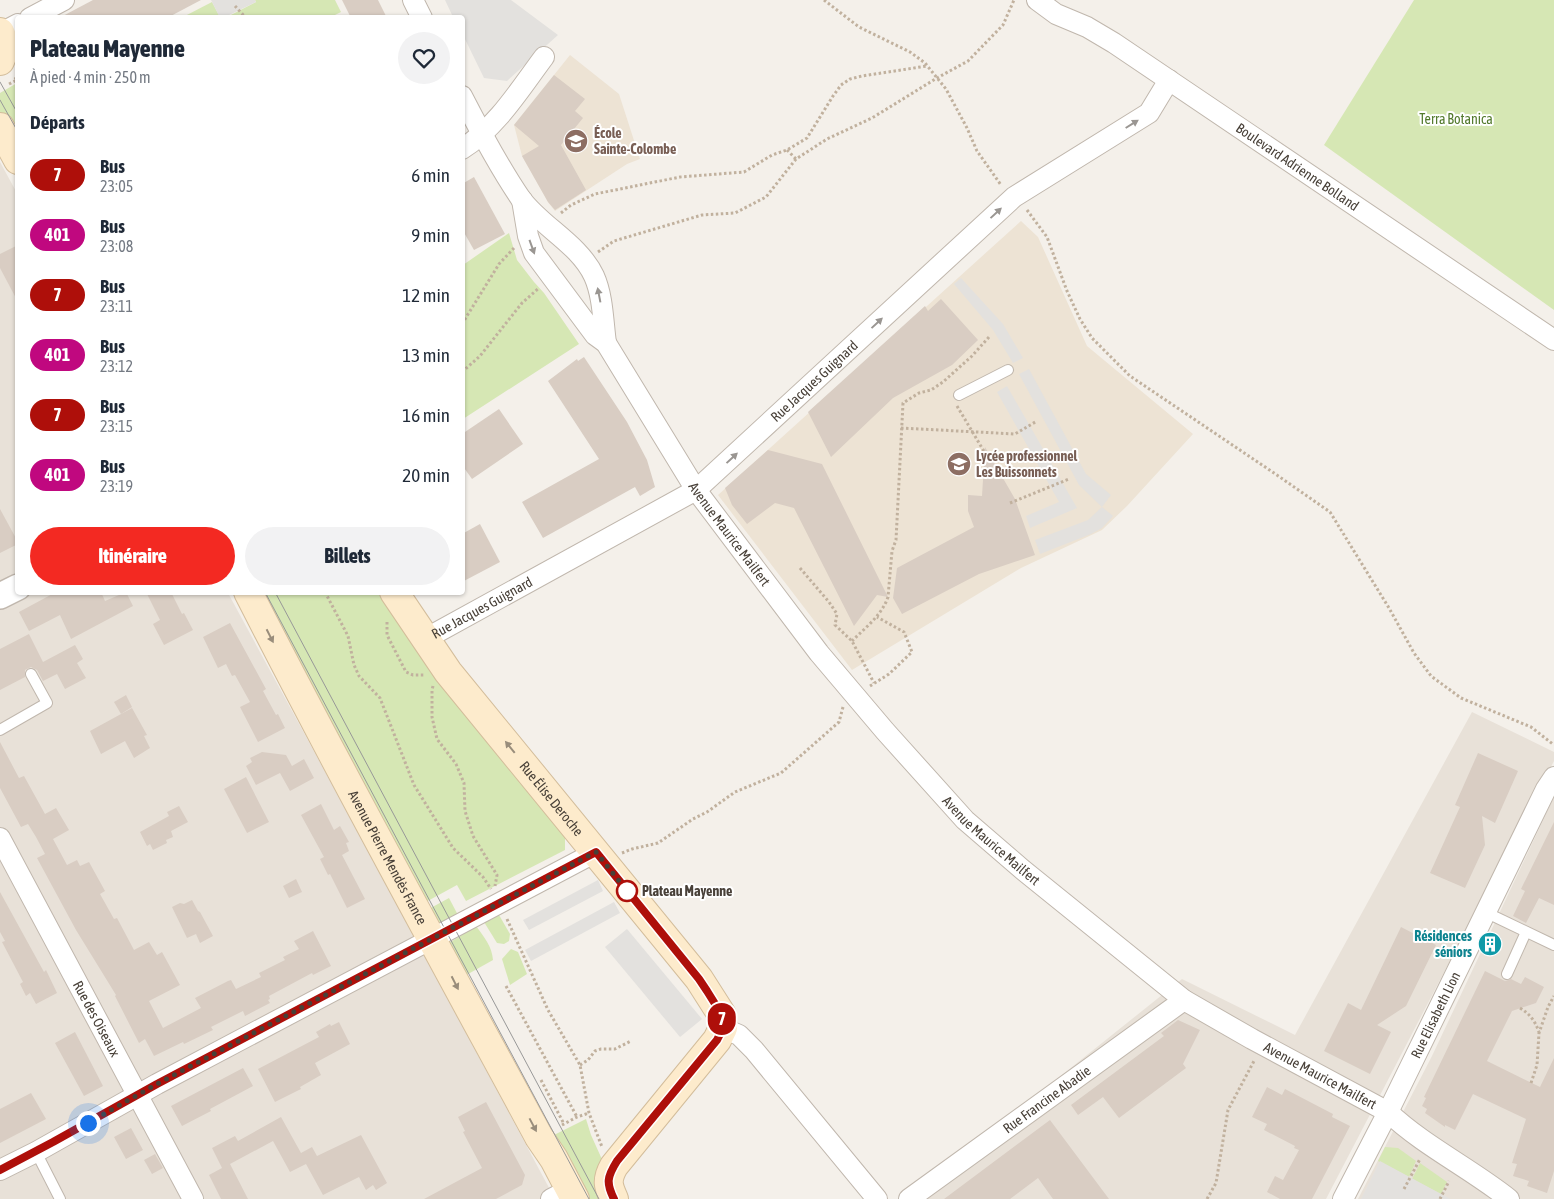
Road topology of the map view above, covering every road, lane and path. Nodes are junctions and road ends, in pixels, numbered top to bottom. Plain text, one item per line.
1 (64, 0) edge
2 (413, 0) edge
3 (824, 0) edge
4 (1014, 0) edge
5 (1037, 0) edge
6 (235, 6) dead end
7 (36, 15) edge
8 (243, 15) edge
9 (420, 15) edge
10 (544, 58) dead end
11 (927, 66) junction
12 (937, 78) junction
13 (1169, 80) junction
14 (465, 102) edge
15 (0, 127) edge
16 (482, 134) junction
17 (465, 147) edge
18 (787, 150) junction
19 (15, 154) edge
20 (796, 159) junction
21 (1014, 197) junction
22 (522, 200) junction
23 (545, 224) junction
24 (528, 236) junction
25 (584, 260) junction
26 (554, 278) junction
27 (465, 319) edge
28 (989, 337) dead end
29 (1554, 340) edge
30 (606, 343) junction
31 (465, 369) edge
32 (1008, 370) dead end
33 (956, 397) joint
34 (1037, 422) dead end
35 (901, 428) junction
36 (972, 432) junction
37 (985, 453) dead end
38 (1069, 479) dead end
39 (696, 490) junction
40 (1010, 503) dead end
41 (800, 568) dead end
42 (15, 588) edge
43 (250, 595) edge
44 (327, 595) edge
45 (0, 596) edge
46 (392, 604) edge
47 (877, 617) junction
48 (425, 639) junction
49 (852, 641) junction
50 (31, 674) dead end
51 (429, 675) dead end
52 (435, 682) dead end
53 (874, 684) junction
54 (855, 696) junction
55 (0, 730) edge
56 (1554, 745) edge
57 (1554, 777) edge
58 (0, 838) edge
59 (602, 859) junction
60 (495, 886) dead end
61 (490, 889) dead end
62 (504, 912) dead end
63 (1485, 912) junction
64 (1526, 932) junction
65 (433, 939) junction
66 (1554, 945) edge
67 (1507, 974) dead end
68 (506, 986) dead end
69 (1554, 996) edge
70 (1184, 1000) junction
71 (1520, 1008) dead end
72 (723, 1028) junction
73 (1539, 1032) junction
74 (631, 1041) dead end
75 (1256, 1058) dead end
76 (580, 1065) junction
77 (541, 1080) dead end
78 (1531, 1083) dead end
79 (137, 1095) junction
80 (1388, 1112) junction
81 (589, 1113) junction
82 (577, 1117) junction
83 (604, 1151) dead end
84 (36, 1152) junction
85 (1420, 1159) dead end
86 (0, 1170) edge
87 (1449, 1180) dead end
88 (1404, 1189) dead end
89 (565, 1196) edge
90 (60, 1199) edge
91 (193, 1199) edge
92 (614, 1199) edge
93 (877, 1199) edge
94 (909, 1199) edge
95 (1207, 1199) edge
96 (1343, 1199) edge
97 (1440, 1199) edge
98 (1509, 1199) edge

1 - 7 street
2 - 9 street
3 - 11 path
4 - 12 path
5 - 13 street, Boulevard Adrienne Bolland
6 - 8 path
10 - 16 street
11 - 12 path
11 - 18 path
12 - 20 path
12 - 21 path
21 -> 13 street, Rue Jacques Guignard
13 - 29 street, Boulevard Adrienne Bolland
14 - 16 street, Avenue Maurice Mailfert
15 - 19 main road
16 - 17 street
16 - 22 street, Avenue Maurice Mailfert
18 - 20 path
18 - 23 path
20 - 25 path
39 -> 21 street, Rue Jacques Guignard
21 - 56 path
22 - 23 street, Avenue Maurice Mailfert
22 - 24 street, Avenue Maurice Mailfert
23 - 25 street, Avenue Maurice Mailfert
24 -> 26 street, Avenue Maurice Mailfert
24 - 27 path
30 -> 25 street, Avenue Maurice Mailfert
26 - 30 street, Avenue Maurice Mailfert
26 - 31 path
28 - 35 path
30 - 39 street, Avenue Maurice Mailfert
32 - 33 lane
33 - 36 path
34 - 36 path
35 - 36 path
35 - 47 path
36 - 37 path
38 - 40 path
39 - 48 street, Rue Jacques Guignard
39 - 54 street, Avenue Maurice Mailfert
41 - 49 path
42 - 45 street
43 -> 65 main road, Avenue Pierre Mendès France
44 - 61 path
46 - 48 main road, Rue Élise Deroche
46 - 51 path
47 - 49 path
47 - 53 path
59 -> 48 main road, Rue Élise Deroche
49 - 53 path
50 - 55 lane
52 - 60 path
53 - 54 path
54 - 59 path
54 - 70 street, Avenue Maurice Mailfert
57 - 63 street, Rue Elisabeth Lion
58 - 79 street, Rue des Oiseaux
59 - 65 street
59 - 72 main road, Rue Élise Deroche
62 - 76 path
63 - 64 lane
63 - 80 street, Rue Elisabeth Lion
64 - 66 lane
64 - 67 lane
65 - 79 street
65 -> 89 main road, Avenue Pierre Mendès France
68 - 82 path
69 - 73 path
70 - 80 street, Avenue Maurice Mailfert
70 - 94 street, Rue Francine Abadie
71 - 73 path
72 - 92 main road
72 - 93 street
73 - 78 path
74 - 76 path
75 - 95 path
76 - 81 path
77 - 82 path
79 - 84 street
79 - 91 street, Rue des Oiseaux
80 - 96 street, Rue Elisabeth Lion
80 - 98 street, Avenue Maurice Mailfert
81 - 82 path
81 - 83 path
84 - 86 street
84 - 90 lane
85 - 88 path
87 - 97 path

